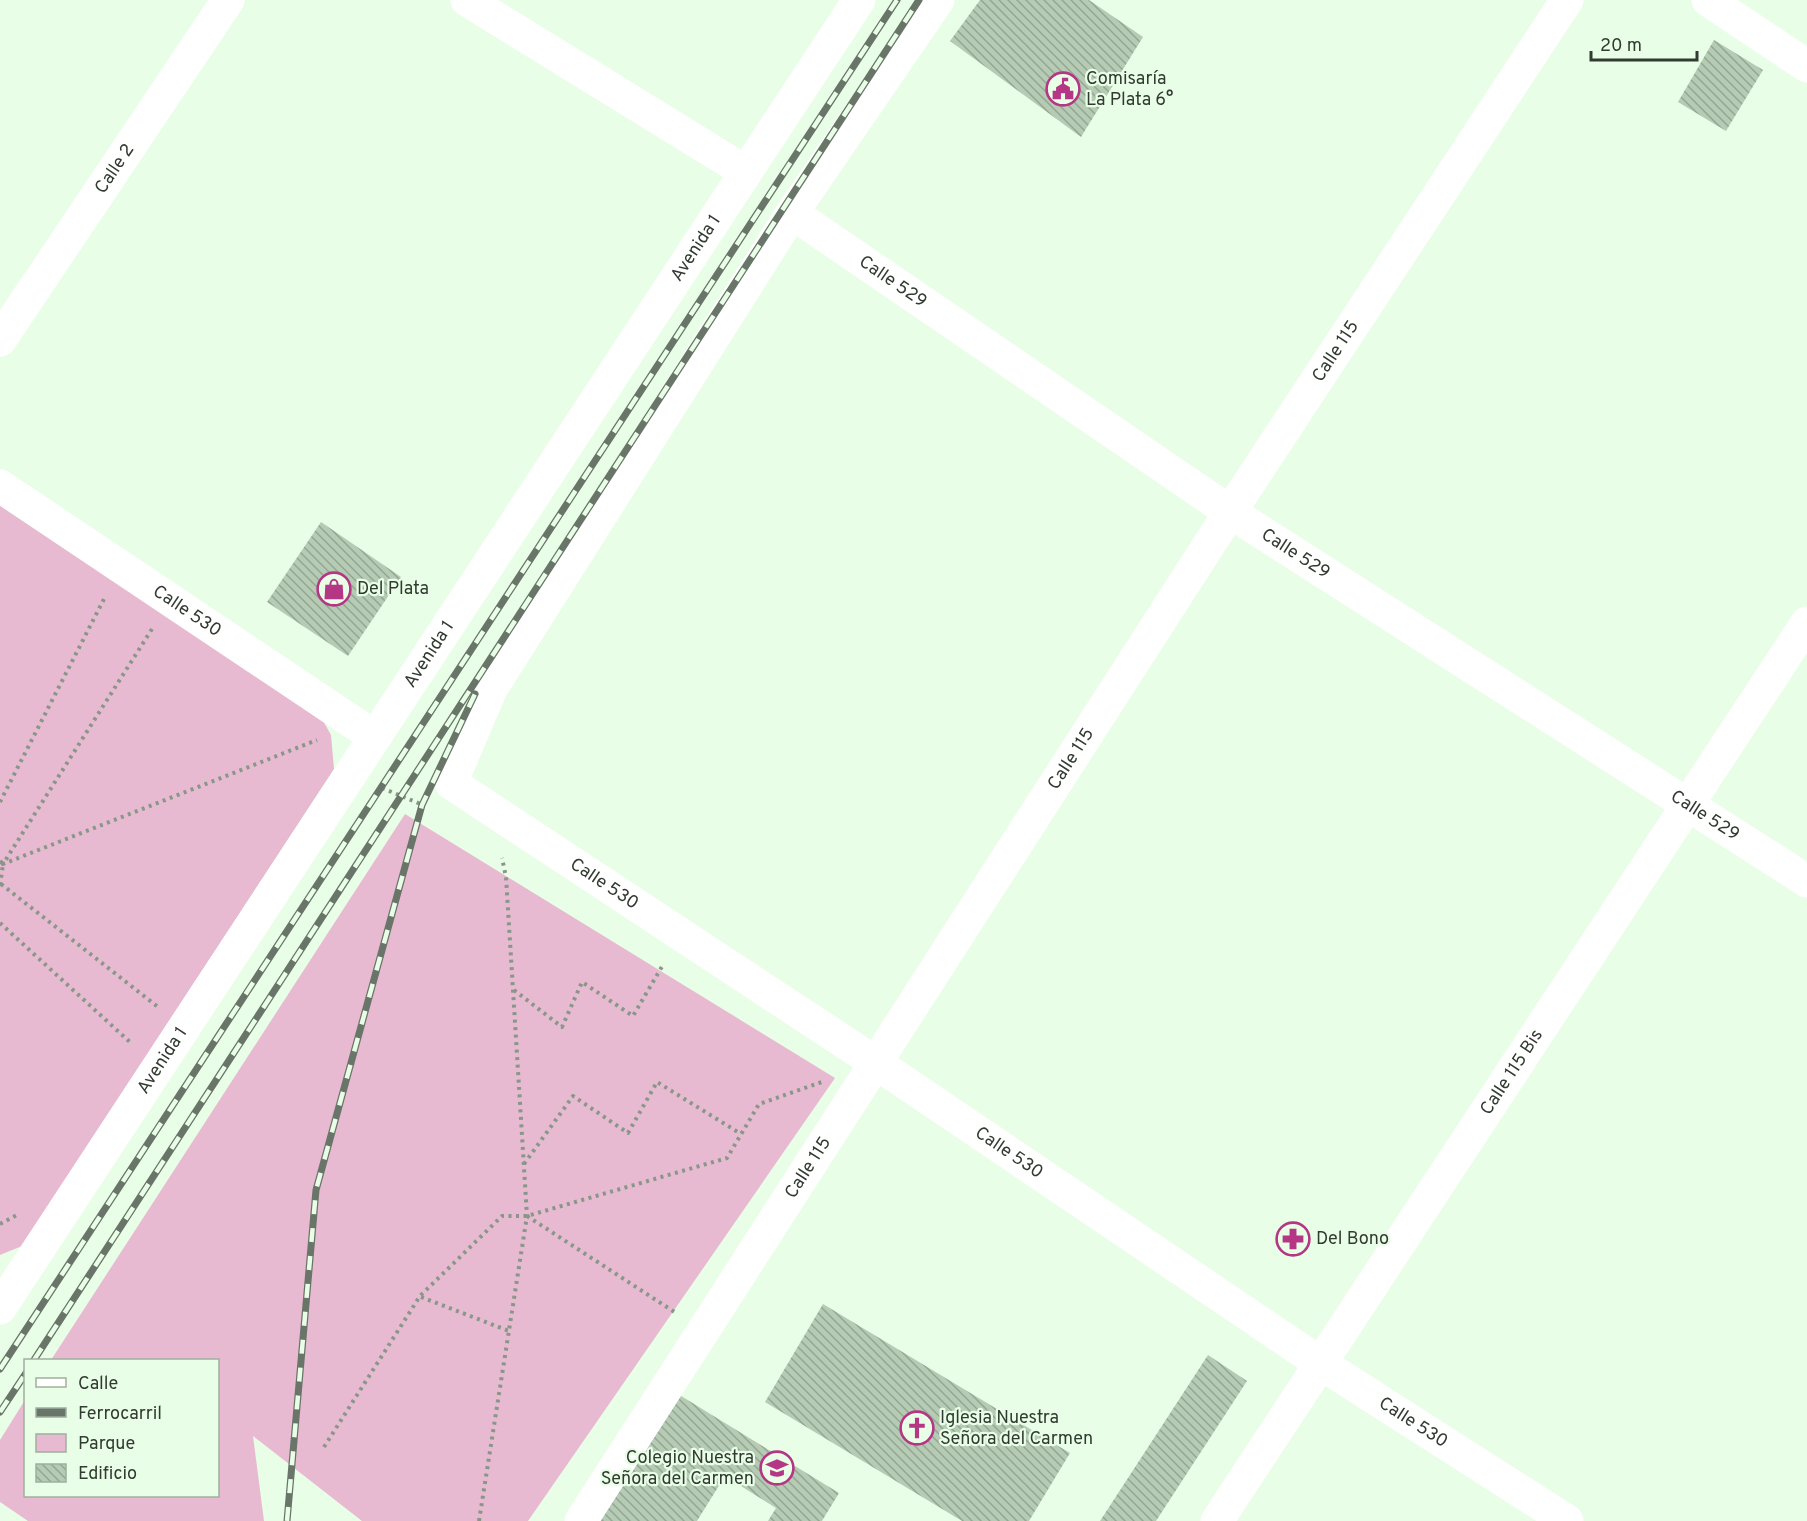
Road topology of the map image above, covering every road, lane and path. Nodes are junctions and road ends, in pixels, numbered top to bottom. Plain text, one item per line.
1 (228, 0) edge
2 (467, 0) edge
3 (859, 0) edge
4 (938, 0) edge
5 (1567, 0) edge
6 (1708, 0) edge
7 (1807, 66) edge
8 (746, 172) junction
9 (792, 213) junction
10 (0, 340) edge
11 (0, 486) edge
12 (1230, 512) junction
13 (110, 587) dead end
14 (158, 619) dead end
15 (1807, 623) edge
16 (314, 731) dead end
17 (375, 737) junction
18 (319, 739) junction
19 (321, 750) dead end
20 (451, 783) junction
21 (0, 802) edge
22 (1687, 804) junction
23 (502, 857) dead end
24 (2, 863) edge
25 (1807, 881) edge
26 (1, 884) edge
27 (0, 923) edge
28 (680, 935) junction
29 (514, 990) junction
30 (163, 1011) dead end
31 (137, 1048) dead end
32 (876, 1063) junction
33 (823, 1082) dead end
34 (741, 1134) junction
35 (524, 1164) junction
36 (527, 1216) junction
37 (420, 1296) junction
38 (2, 1299) edge
39 (509, 1331) junction
40 (704, 1332) junction
41 (1320, 1362) junction
42 (324, 1447) dead end
43 (479, 1521) edge
44 (581, 1521) edge
45 (1217, 1521) edge
46 (1567, 1521) edge

1 - 10 street, Calle 2
2 - 8 street
3 - 8 street, Avenida 1
4 - 9 street
5 - 12 street, Calle 115
6 - 7 street
8 - 17 street, Avenida 1
9 - 12 street, Calle 529
9 - 20 street
11 - 17 street, Calle 530
12 - 22 street, Calle 529
12 - 32 street, Calle 115
13 - 21 path
14 - 24 path
15 - 22 street, Calle 115 Bis
16 - 18 path
17 - 18 path
17 - 20 path
17 - 38 street, Avenida 1
18 - 19 path
18 - 24 path
20 - 28 street, Calle 530
22 - 25 street, Calle 529
22 - 41 street, Calle 115 Bis
23 - 29 path
24 - 26 path
26 - 30 path
27 - 31 path
28 - 29 path
28 - 32 street, Calle 530
29 - 35 path
32 - 40 street, Calle 115
32 - 41 street, Calle 530
33 - 34 path
34 - 35 path
34 - 36 path
35 - 36 path
36 - 37 path
36 - 39 path
36 - 40 path
37 - 39 path
37 - 42 path
39 - 43 path
40 - 44 street, Calle 115
41 - 45 street, Calle 115 Bis
41 - 46 street, Calle 530

